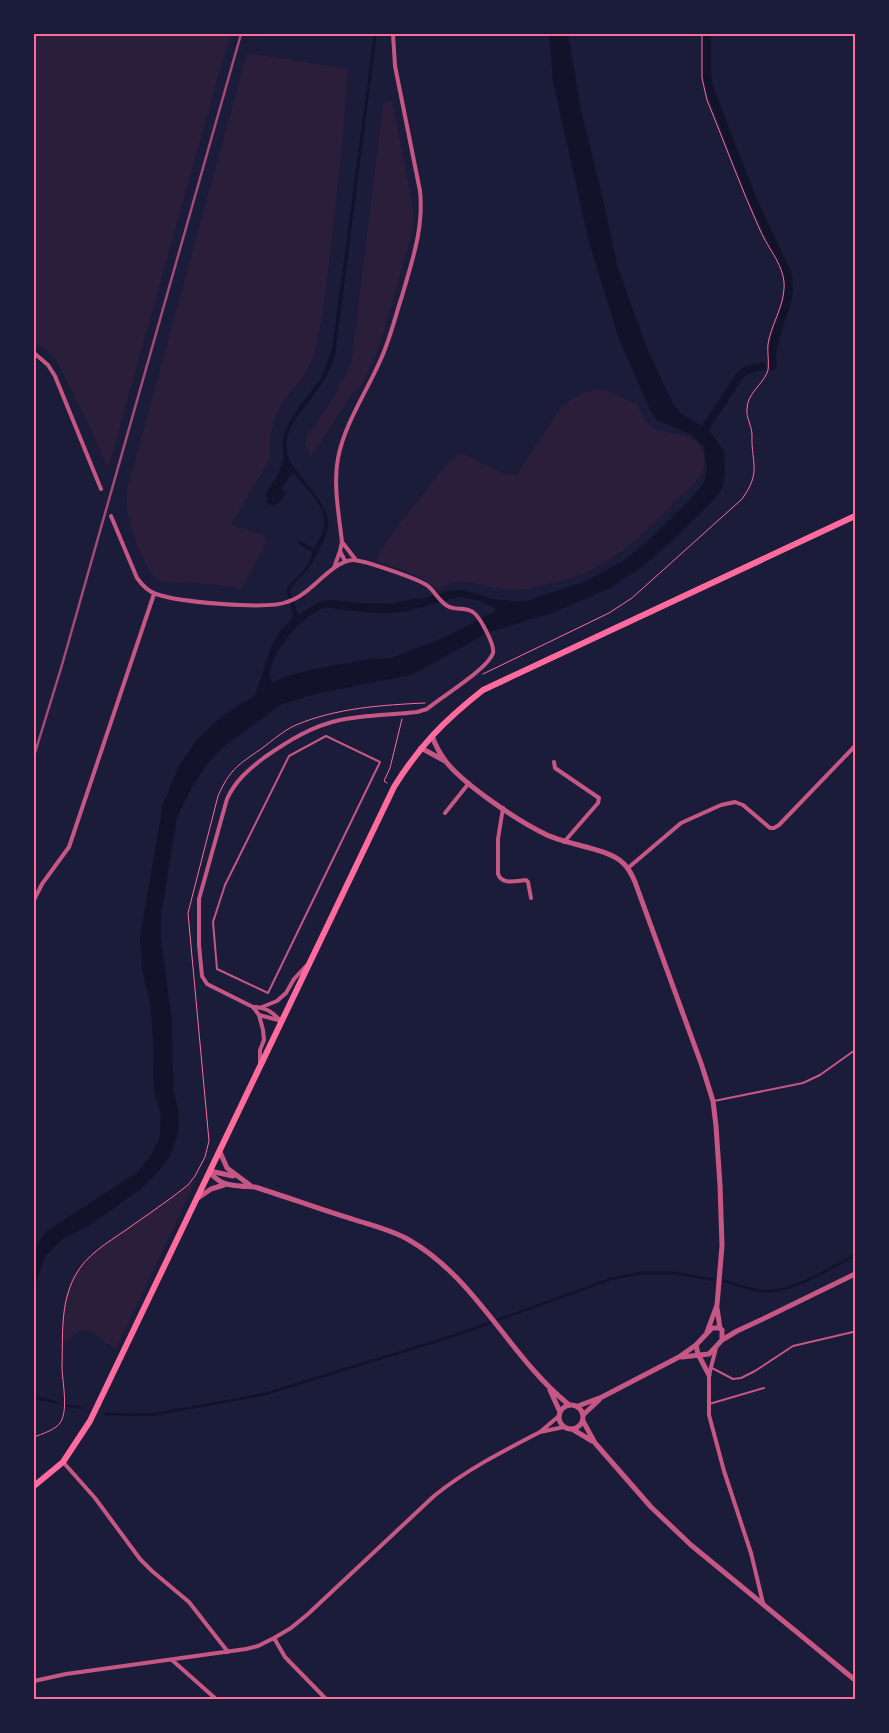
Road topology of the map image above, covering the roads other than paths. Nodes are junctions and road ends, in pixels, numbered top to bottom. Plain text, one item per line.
1 (393, 34) edge
2 (34, 353) edge
3 (101, 489) dead end
4 (112, 516) dead end
5 (855, 516) edge
6 (342, 542) junction
7 (340, 551) junction
8 (356, 560) junction
9 (344, 561) junction
10 (334, 569) junction
11 (154, 594) junction
12 (432, 736) junction
13 (423, 745) junction
14 (855, 746) edge
15 (445, 761) junction
16 (554, 762) dead end
17 (469, 783) junction
18 (503, 808) junction
19 (445, 812) dead end
20 (564, 842) junction
21 (628, 868) junction
22 (531, 898) dead end
23 (34, 900) edge
24 (310, 963) junction
25 (245, 981) joint
26 (253, 1007) junction
27 (262, 1007) junction
28 (259, 1015) junction
29 (282, 1021) junction
30 (855, 1050) edge
31 (260, 1067) junction
32 (713, 1101) junction
33 (220, 1152) junction
34 (210, 1172) junction
35 (236, 1176) junction
36 (224, 1184) junction
37 (252, 1186) junction
38 (197, 1198) junction
39 (855, 1274) edge
40 (717, 1305) junction
41 (721, 1329) junction
42 (737, 1330) junction
43 (707, 1332) junction
44 (853, 1332) dead end
45 (722, 1340) junction
46 (696, 1345) junction
47 (716, 1348) junction
48 (698, 1354) junction
49 (679, 1357) junction
50 (711, 1368) junction
51 (709, 1375) junction
52 (764, 1388) dead end
53 (550, 1390) junction
54 (602, 1397) junction
55 (568, 1404) junction
56 (709, 1404) junction
57 (578, 1406) junction
58 (559, 1414) junction
59 (583, 1418) junction
60 (564, 1427) junction
61 (572, 1429) junction
62 (540, 1432) junction
63 (595, 1443) junction
64 (62, 1462) junction
65 (34, 1486) edge
66 (763, 1603) junction
67 (274, 1638) junction
68 (228, 1652) junction
69 (172, 1660) junction
70 (855, 1680) edge
71 (34, 1682) edge
72 (216, 1699) edge
73 (326, 1699) edge

1 - 6 street
2 - 3 street
4 - 11 street
5 - 12 main road
6 - 7 street
6 - 8 street
7 - 9 street
7 - 10 street
8 - 9 street
8 - 26 street
9 - 10 street
10 - 11 street
11 - 23 street
12 - 13 main road
12 - 15 street
13 - 15 street
13 - 24 main road
14 - 21 street
15 - 17 street
16 - 20 street
17 - 18 street
17 - 19 street
18 - 20 street
18 - 22 street
20 - 21 street
21 - 32 street
24 - 27 street
24 - 29 main road
25 - 25 lane
26 - 27 street
26 - 28 street
27 - 29 street
28 - 29 street
28 - 31 street
29 - 31 main road
30 - 32 lane
31 - 33 main road
32 - 40 street
33 - 34 main road
33 - 35 street
34 - 35 street
34 - 36 street
34 - 38 main road
35 - 37 street
36 - 37 street
36 - 38 street
37 - 53 street
38 - 64 main road
39 - 42 street
40 - 41 street
40 - 43 street
41 - 42 street
41 - 43 street
41 - 45 street
42 - 45 street
43 - 46 street
44 - 50 lane
45 - 47 street
46 - 48 street
46 - 49 street
47 - 48 street
47 - 50 street
48 - 49 street
48 - 51 street
49 - 54 street
50 - 51 street
51 - 56 street
52 - 56 lane
53 - 55 street
53 - 58 street
54 - 57 street
54 - 59 street
55 - 57 street
55 - 58 street
56 - 66 street
57 - 59 street
58 - 60 street
58 - 62 street
59 - 61 street
59 - 63 street
60 - 61 street
60 - 62 street
61 - 63 street
62 - 67 street
63 - 66 street
64 - 65 main road
64 - 68 street
66 - 70 street
67 - 68 street
67 - 73 street
68 - 69 street
69 - 71 street
69 - 72 street

